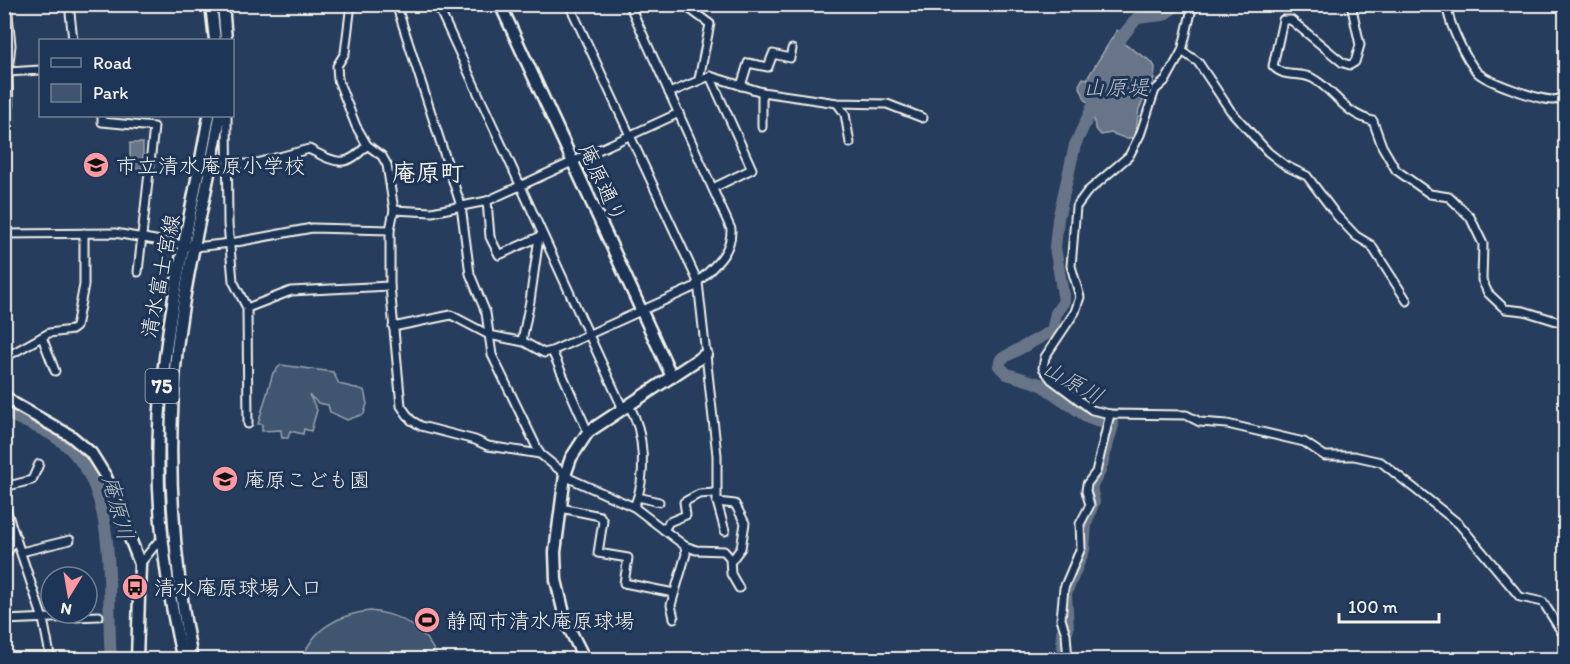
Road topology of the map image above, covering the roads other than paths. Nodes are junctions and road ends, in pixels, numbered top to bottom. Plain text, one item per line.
1 (7, 4) edge
2 (69, 4) edge
3 (211, 4) edge
4 (223, 4) edge
5 (351, 4) edge
6 (396, 4) edge
7 (437, 4) edge
8 (500, 4) edge
9 (569, 4) edge
10 (629, 4) edge
11 (683, 4) edge
12 (1193, 4) edge
13 (1351, 4) edge
14 (1430, 4) edge
15 (1446, 6) edge
16 (73, 39) edge
17 (215, 39) edge
18 (226, 39) edge
19 (792, 49) dead end
20 (1182, 51) junction
21 (39, 70) edge
22 (8, 72) junction
23 (710, 76) junction
24 (699, 79) junction
25 (741, 86) junction
26 (762, 92) junction
27 (669, 93) junction
28 (1566, 98) edge
29 (837, 103) junction
30 (679, 113) junction
31 (102, 117) edge
32 (209, 117) edge
33 (220, 117) edge
34 (227, 117) edge
35 (923, 118) dead end
36 (4, 123) edge
37 (762, 127) dead end
38 (629, 135) junction
39 (850, 143) dead end
40 (367, 145) junction
41 (571, 161) junction
42 (229, 164) junction
43 (520, 184) junction
44 (713, 188) junction
45 (487, 201) junction
46 (461, 206) junction
47 (394, 210) junction
48 (390, 230) junction
49 (84, 233) junction
50 (4, 234) edge
51 (541, 236) junction
52 (141, 237) junction
53 (231, 243) junction
54 (190, 247) junction
55 (138, 272) dead end
56 (698, 282) junction
57 (390, 286) junction
58 (1407, 301) dead end
59 (247, 308) junction
60 (641, 310) junction
61 (1566, 324) edge
62 (393, 327) junction
63 (489, 335) junction
64 (589, 335) junction
65 (42, 337) junction
66 (522, 341) junction
67 (552, 351) junction
68 (706, 354) junction
69 (4, 358) edge
70 (55, 370) dead end
71 (672, 377) junction
72 (4, 395) edge
73 (626, 407) junction
74 (1110, 414) junction
75 (248, 424) dead end
76 (588, 432) junction
77 (540, 454) junction
78 (39, 464) dead end
79 (566, 475) junction
80 (4, 487) edge
81 (715, 493) junction
82 (638, 497) junction
83 (659, 502) dead end
84 (717, 502) junction
85 (4, 503) edge
86 (634, 507) junction
87 (561, 508) junction
88 (664, 530) junction
89 (725, 531) dead end
90 (16, 537) junction
91 (70, 540) dead end
92 (162, 543) junction
93 (685, 546) junction
94 (21, 552) junction
95 (4, 558) edge
96 (732, 560) junction
97 (140, 564) junction
98 (740, 588) dead end
99 (674, 593) junction
100 (39, 607) edge
101 (674, 618) dead end
102 (39, 619) edge
103 (4, 620) edge
104 (44, 625) edge
105 (1566, 639) edge
106 (51, 660) edge
107 (137, 660) edge
108 (183, 660) edge
109 (192, 660) edge
110 (585, 660) edge
111 (1068, 660) edge

1 - 22 street
2 - 16 street
3 - 17 main road
4 - 18 main road
5 - 40 street
6 - 46 street
7 - 43 street
8 - 41 main road, 庵原通り
9 - 38 street
10 - 27 street
11 - 24 street
12 - 20 street
13 - 61 street
14 - 15 street
15 - 28 street
19 - 25 street
20 - 58 street
20 - 74 street
21 - 22 street
22 - 36 street
23 - 24 street
23 - 25 street
23 - 44 street
24 - 27 street
25 - 26 street
26 - 29 street
26 - 37 street
27 - 30 street
29 - 35 street
29 - 39 street
30 - 38 street
30 - 44 street
31 - 52 street
32 - 54 main road, 清水富士宮線 / 75
33 - 54 main road, 清水富士宮線 / 75
34 - 42 street
38 - 41 street
38 - 56 street
40 - 42 street
40 - 47 street
41 - 43 street
41 - 60 main road, 庵原通り
42 - 53 street
43 - 45 street
43 - 51 street
44 - 56 street
45 - 46 street
45 - 51 street
46 - 47 street
46 - 63 street
47 - 48 street
48 - 53 street
48 - 57 street
49 - 50 street
49 - 52 street
49 - 65 street
51 - 64 street
51 - 66 street
52 - 54 street
52 - 55 street
53 - 54 street
53 - 59 street
54 - 92 main road, 清水富士宮線 / 75
54 - 109 main road, 清水富士宮線 / 75
56 - 60 street
56 - 68 street
57 - 59 street
57 - 62 street
59 - 75 street
60 - 64 street
60 - 71 main road, 庵原通り
62 - 63 street
62 - 77 street
63 - 66 street
63 - 77 street
64 - 67 street
64 - 73 street
65 - 69 street
65 - 70 street
66 - 67 street
67 - 76 street
68 - 71 main road
68 - 81 street
71 - 73 main road
72 - 97 main road
73 - 76 main road
73 - 82 street
74 - 105 street
74 - 111 street
76 - 79 main road
77 - 79 street
78 - 80 street
79 - 86 street
79 - 87 main road
81 - 84 street
81 - 88 street
82 - 83 street
82 - 86 street
84 - 89 street
84 - 96 street
85 - 90 street
86 - 88 street
87 - 99 street
87 - 110 main road
88 - 93 street
90 - 94 street
90 - 95 street
91 - 94 street
92 - 97 street
92 - 108 main road, 清水富士宮線 / 75
93 - 96 street
93 - 99 street
94 - 100 street
96 - 98 street
97 - 107 main road
99 - 101 street
102 - 103 street
104 - 106 street

